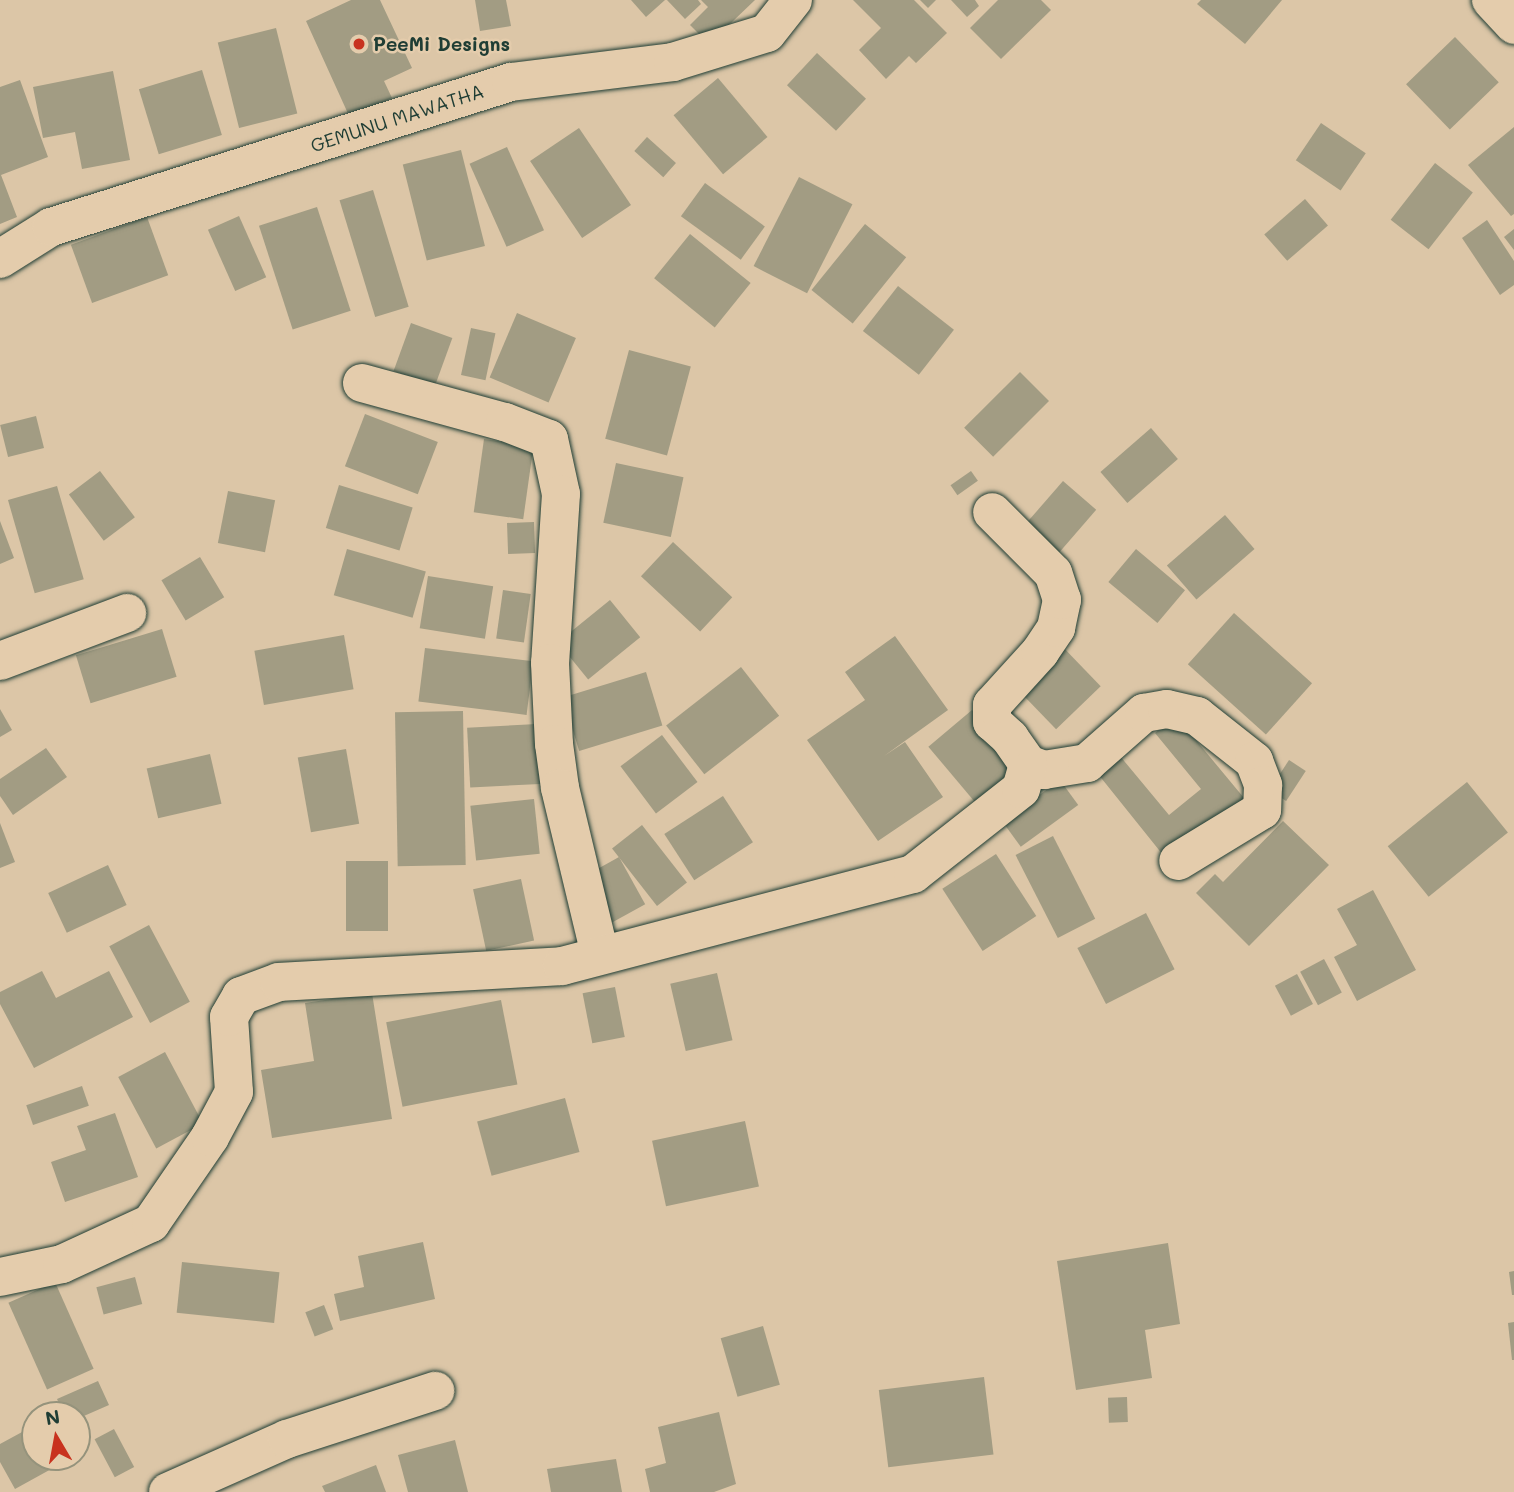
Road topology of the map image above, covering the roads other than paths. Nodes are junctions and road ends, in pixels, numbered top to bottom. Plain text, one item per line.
1 (793, 0) edge
2 (1491, 0) edge
3 (1514, 26) edge
4 (0, 259) edge
5 (362, 383) dead end
6 (992, 512) dead end
7 (127, 613) dead end
8 (0, 661) edge
9 (1028, 764) junction
10 (1178, 862) dead end
11 (600, 955) junction
12 (0, 1277) edge
13 (435, 1391) dead end
14 (169, 1492) edge

1 - 4 street, GEMUNU MAWATHA
2 - 3 street
5 - 11 street
6 - 9 street
7 - 8 street
9 - 10 street
9 - 11 street
11 - 12 street
13 - 14 street

